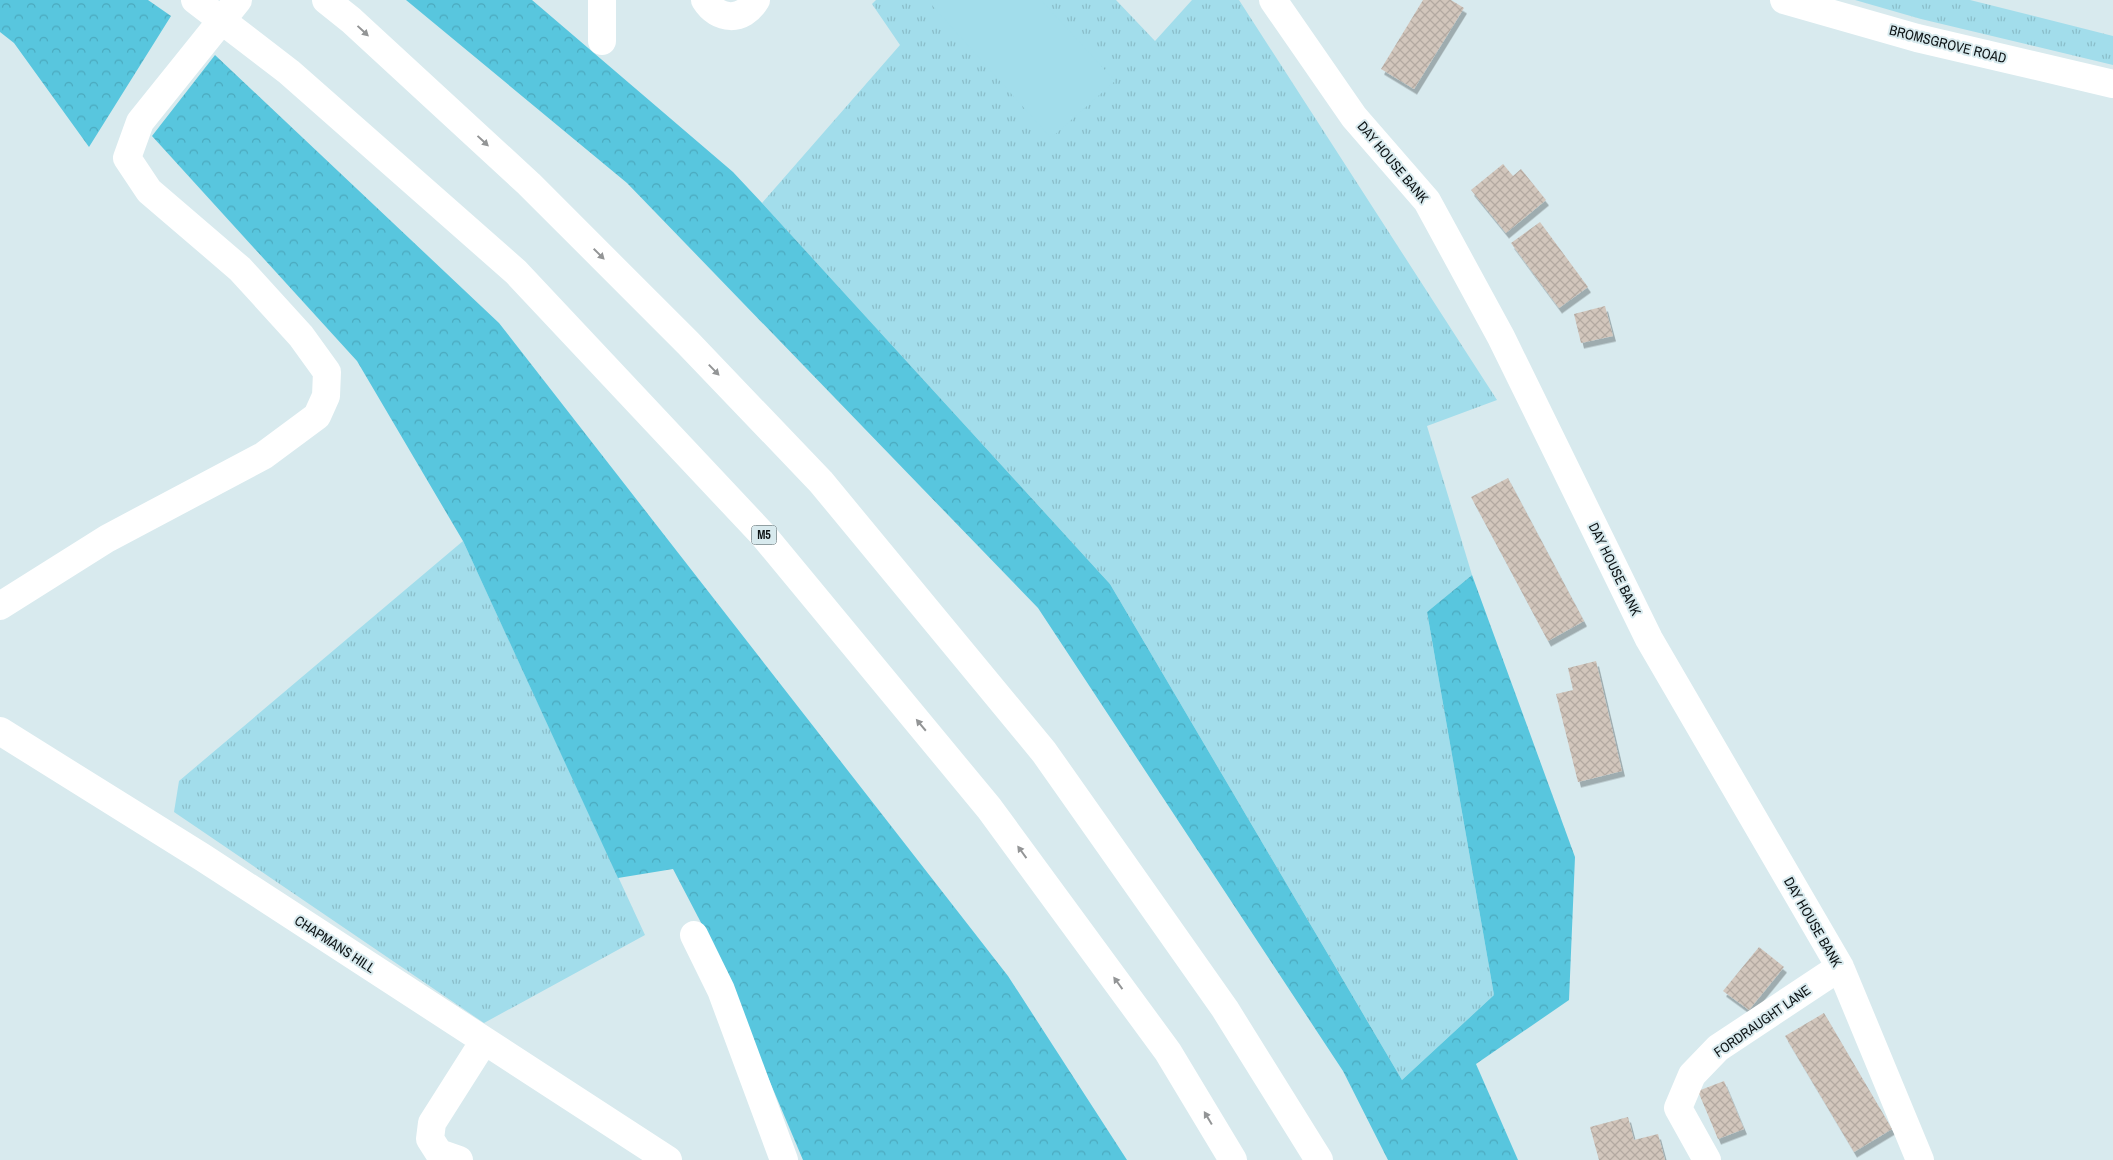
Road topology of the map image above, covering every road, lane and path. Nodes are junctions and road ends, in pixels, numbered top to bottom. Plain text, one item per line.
1 (195, 0) edge
2 (238, 0) edge
3 (326, 0) edge
4 (602, 0) edge
5 (704, 0) edge
6 (756, 0) edge
7 (1273, 0) edge
8 (1784, 0) edge
9 (602, 41) dead end
10 (2113, 84) edge
11 (0, 606) edge
12 (0, 731) edge
13 (694, 934) dead end
14 (1840, 967) junction
15 (484, 1041) junction
16 (459, 1160) edge
17 (668, 1160) edge
18 (784, 1160) edge
19 (1233, 1160) edge
20 (1319, 1160) edge
21 (1707, 1160) edge
22 (1920, 1160) edge

19 -> 1 main road, M5
2 - 11 main road
3 -> 20 main road
4 - 9 main road
5 - 6 main road
7 - 14 main road, DAY HOUSE BANK
8 - 10 main road, BROMSGROVE ROAD
12 - 15 main road, CHAPMANS HILL
13 - 18 main road
14 - 21 main road, FORDRAUGHT LANE
14 - 22 main road, DAY HOUSE BANK
15 - 16 main road
15 - 17 main road, CHAPMANS HILL

